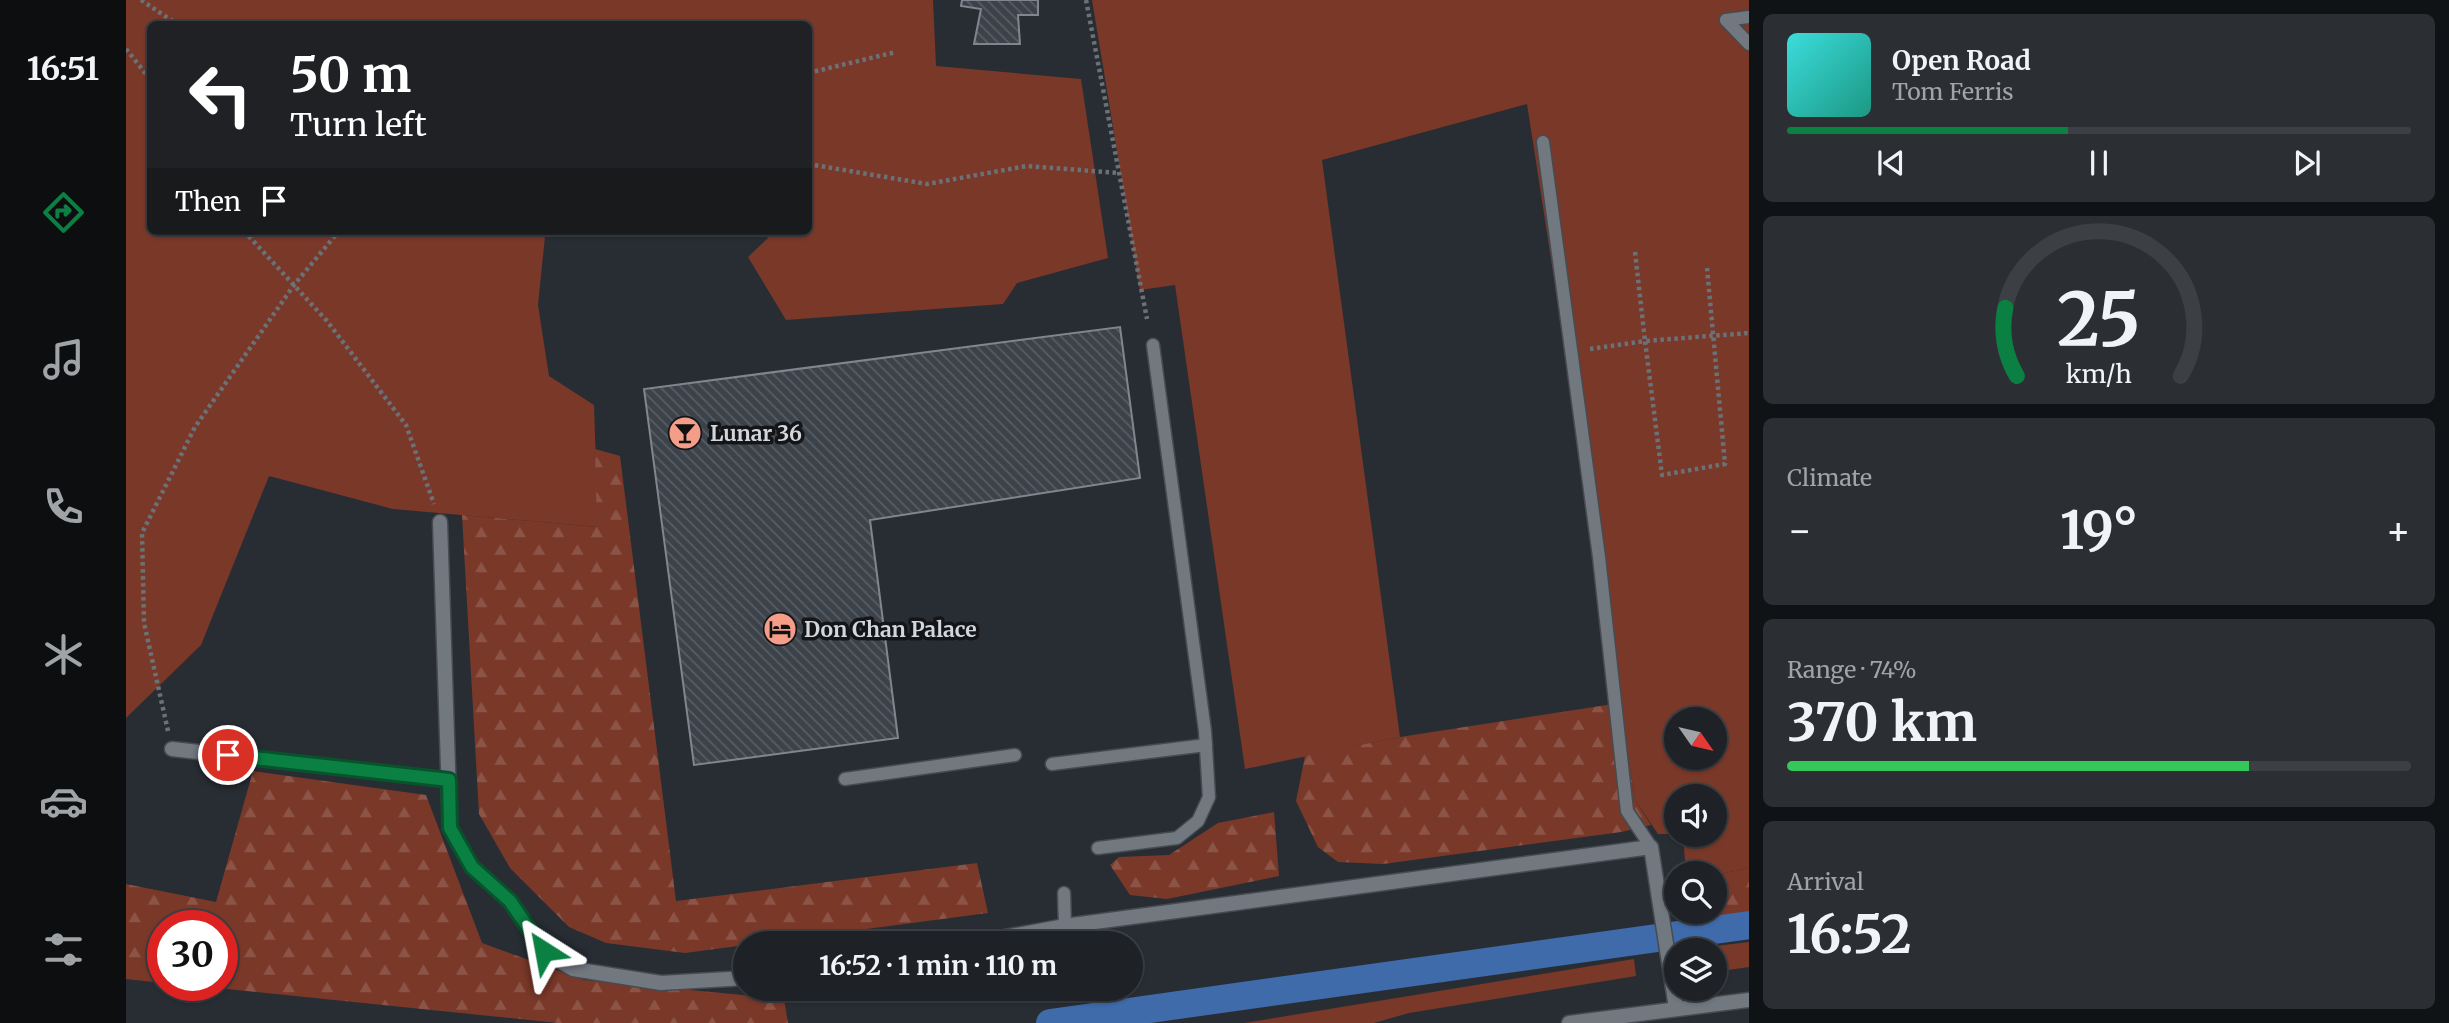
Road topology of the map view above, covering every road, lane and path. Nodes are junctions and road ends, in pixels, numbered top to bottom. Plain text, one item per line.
1 (141, 0) edge
2 (1086, 0) edge
3 (1749, 17) edge
4 (172, 21) edge
5 (1749, 44) edge
6 (126, 49) edge
7 (896, 52) dead end
8 (812, 72) edge
9 (147, 75) edge
10 (1544, 142) dead end
11 (812, 165) edge
12 (1119, 173) junction
13 (248, 235) edge
14 (336, 235) edge
15 (1635, 252) dead end
16 (1707, 268) dead end
17 (293, 285) junction
18 (1147, 319) dead end
19 (1749, 332) edge
20 (1713, 334) junction
21 (1645, 341) junction
22 (1153, 345) dead end
23 (1572, 352) junction
24 (440, 522) joint
25 (1206, 745) junction
26 (172, 749) joint
27 (1015, 755) dead end
28 (1052, 764) dead end
29 (845, 779) dead end
30 (449, 780) junction
31 (1651, 846) junction
32 (1098, 848) dead end
33 (1064, 893) dead end
34 (1065, 926) junction
35 (1038, 931) edge
36 (733, 979) edge
37 (1749, 1000) edge
38 (1676, 1008) junction
39 (1569, 1023) edge

1 - 4 path
2 - 12 path
3 - 5 lane
6 - 9 path
7 - 8 path
10 - 23 lane
11 - 12 path
12 - 18 path
13 - 17 path
14 - 17 path
15 - 21 path
16 - 20 path
17 - 24 path
17 - 26 path
19 - 20 path
20 - 21 path
20 - 21 path
21 - 23 path
22 - 25 lane
23 - 31 lane
24 - 30 street
25 - 28 lane
25 - 32 lane
26 - 30 street
27 - 29 lane
30 - 36 street
31 - 34 street
31 - 38 street
33 - 34 lane
34 - 35 street
37 - 38 street
38 - 39 street

